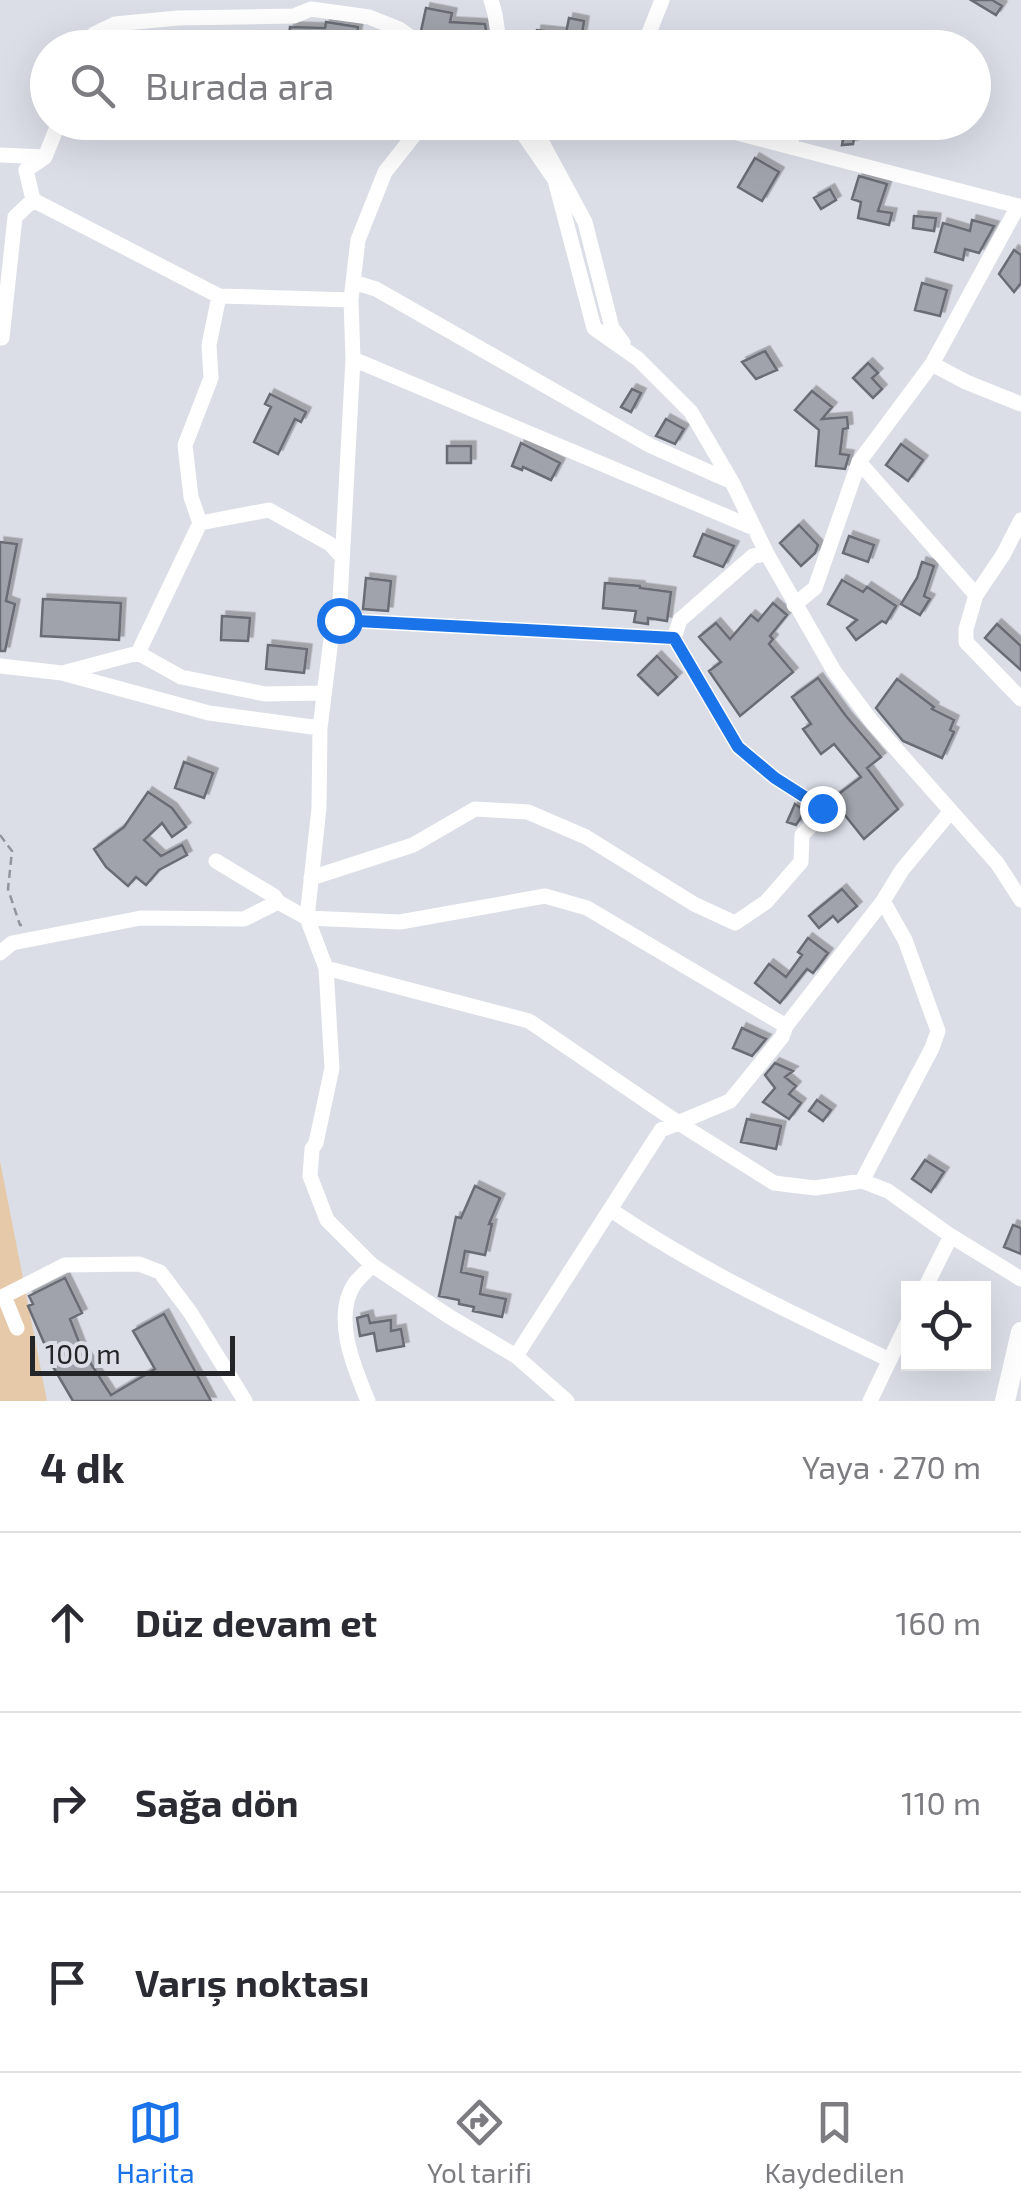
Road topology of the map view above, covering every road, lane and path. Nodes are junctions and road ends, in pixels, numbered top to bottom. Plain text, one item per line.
1 (178, 0) edge
2 (491, 0) edge
3 (662, 0) edge
4 (310, 5) edge
5 (178, 18) junction
6 (102, 30) edge
7 (401, 30) edge
8 (497, 30) edge
9 (651, 30) edge
10 (52, 140) edge
11 (410, 140) edge
12 (527, 140) edge
13 (541, 140) edge
14 (763, 140) edge
15 (791, 140) edge
16 (790, 147) junction
17 (0, 155) edge
18 (46, 158) junction
19 (33, 200) junction
20 (1019, 206) edge
21 (353, 282) junction
22 (220, 296) junction
23 (351, 300) junction
24 (0, 338) edge
25 (352, 359) junction
26 (932, 364) junction
27 (1021, 404) edge
28 (859, 462) junction
29 (732, 482) junction
30 (1021, 520) edge
31 (200, 523) junction
32 (754, 528) junction
33 (767, 554) junction
34 (342, 557) junction
35 (976, 594) junction
36 (794, 604) junction
37 (339, 620) junction
38 (674, 638) junction
39 (138, 653) junction
40 (0, 666) edge
41 (62, 673) junction
42 (324, 693) junction
43 (1021, 699) edge
44 (320, 728) junction
45 (951, 811) junction
46 (0, 835) edge
47 (216, 861) dead end
48 (311, 878) junction
49 (1021, 900) edge
50 (883, 901) junction
51 (278, 902) junction
52 (307, 918) junction
53 (20, 925) dead end
54 (0, 953) edge
55 (326, 968) junction
56 (786, 1026) junction
57 (678, 1122) junction
58 (862, 1181) junction
59 (611, 1210) junction
60 (951, 1236) junction
61 (372, 1266) junction
62 (1021, 1279) edge
63 (928, 1281) edge
64 (17, 1328) dead end
65 (1021, 1332) edge
66 (901, 1337) edge
67 (516, 1356) junction
68 (890, 1360) junction
69 (244, 1401) edge
70 (368, 1401) edge
71 (566, 1401) edge
72 (870, 1401) edge
73 (1005, 1401) edge

1 - 5 street
2 - 8 street
3 - 9 street
4 - 5 street
4 - 7 street
5 - 6 street
10 - 18 street
11 - 21 street
12 - 29 street
13 - 29 street
14 - 16 street
15 - 16 street
16 - 20 street
17 - 18 street
18 - 19 street
19 - 22 street
19 - 24 street
20 - 26 street
21 - 23 street
21 - 29 street
22 - 23 street
22 - 31 street
23 - 25 street
25 - 32 street
25 - 34 street
26 - 27 street
26 - 28 street
28 - 35 street
28 - 36 street
29 - 32 street
30 - 35 street
31 - 34 street
31 - 39 street
32 - 33 street
33 - 36 street
33 - 38 street
34 - 37 street
35 - 43 street
36 - 45 street
37 - 38 street
37 - 42 street
38 - 48 street
39 - 41 street
39 - 42 street
40 - 41 street
41 - 44 street
42 - 44 street
44 - 48 street
45 - 49 street
45 - 50 street
46 - 53 path
47 - 51 street
48 - 52 street
50 - 56 street
50 - 58 street
51 - 52 street
51 - 54 street
52 - 55 street
52 - 56 street
55 - 57 street
55 - 61 street
56 - 57 street
57 - 58 street
57 - 59 street
58 - 60 street
59 - 67 street
59 - 68 street
60 - 62 street
60 - 63 street
61 - 67 street
61 - 70 street
64 - 69 street
65 - 73 street
66 - 68 street
67 - 71 street
68 - 72 street

